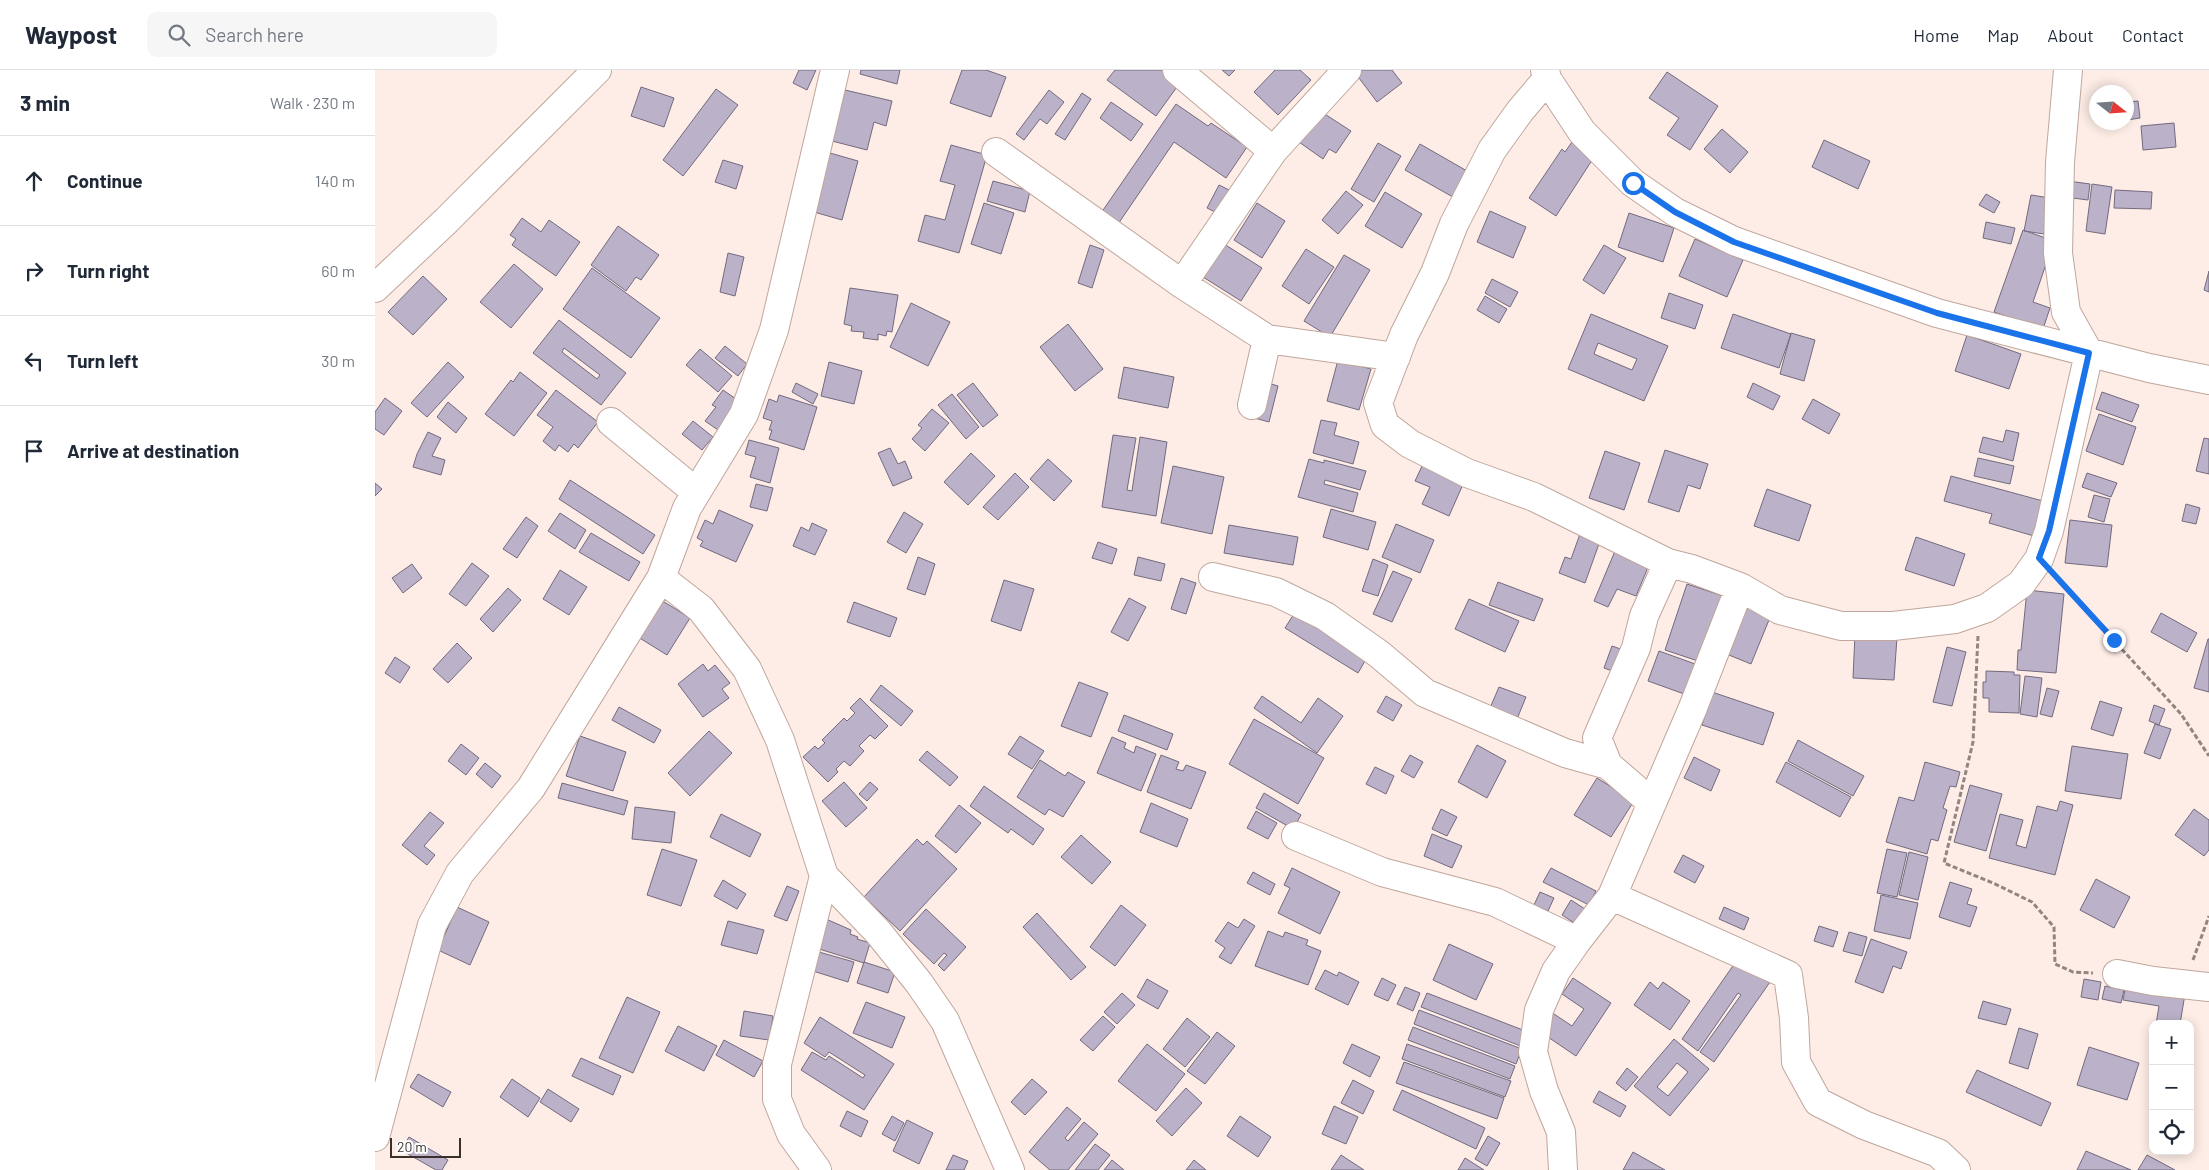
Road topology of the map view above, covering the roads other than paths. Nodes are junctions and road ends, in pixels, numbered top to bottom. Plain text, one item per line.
1 (597, 70) edge
2 (835, 70) edge
3 (1177, 70) edge
4 (1347, 70) edge
5 (2068, 70) edge
6 (1546, 75) edge
7 (1273, 151) junction
8 (996, 152) dead end
9 (1182, 284) junction
10 (375, 288) edge
11 (1267, 339) junction
12 (2089, 353) junction
13 (1396, 357) junction
14 (2209, 380) edge
15 (1252, 405) dead end
16 (611, 422) dead end
17 (695, 492) junction
18 (1668, 563) junction
19 (1213, 577) dead end
20 (661, 578) junction
21 (1740, 587) junction
22 (1608, 765) junction
23 (1652, 802) junction
24 (1296, 836) dead end
25 (824, 876) junction
26 (1612, 896) junction
27 (1577, 942) junction
28 (2117, 974) road end
29 (2196, 985) edge
30 (375, 1138) edge
31 (817, 1170) edge
32 (1010, 1170) edge
33 (1563, 1170) edge
34 (1956, 1170) edge

1 - 10 street
2 - 17 street
3 - 7 street
4 - 7 street
5 - 12 street
6 - 12 street
6 - 13 street
7 - 9 street
8 - 9 street
9 - 11 street
11 - 13 street
11 - 15 street
12 - 14 street
12 - 21 street
13 - 18 street
16 - 17 street
17 - 20 street
18 - 21 street
18 - 22 street
19 - 22 street
20 - 25 street
20 - 30 street
21 - 23 street
22 - 23 street
23 - 26 street
24 - 27 street
25 - 31 street
25 - 32 street
26 - 27 street
26 - 34 street
27 - 33 street
28 - 29 street

